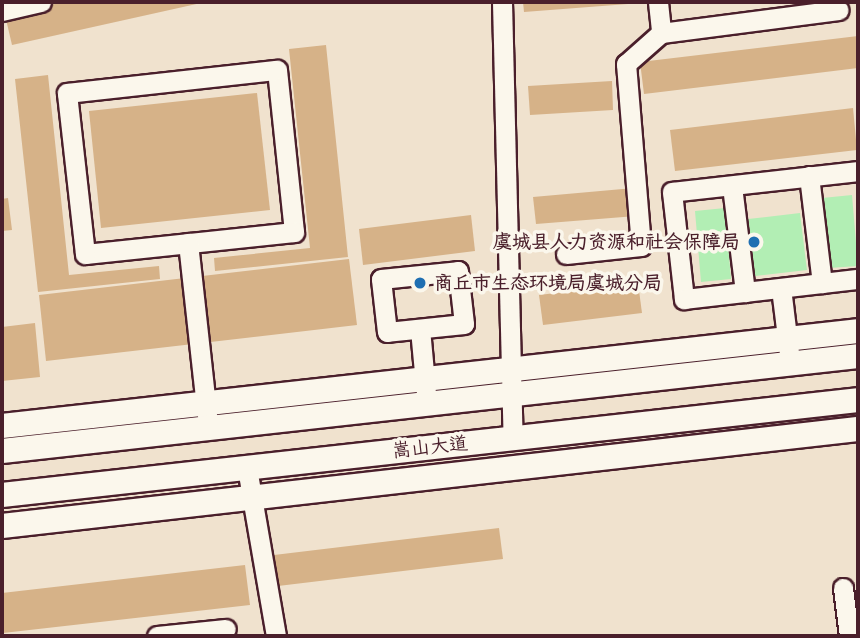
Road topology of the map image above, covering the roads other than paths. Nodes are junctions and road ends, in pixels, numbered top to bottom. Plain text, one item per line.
1 (41, 2) edge
2 (502, 2) edge
3 (658, 2) edge
4 (838, 10) dead end
5 (2, 11) edge
6 (661, 33) junction
7 (858, 171) edge
8 (809, 176) junction
9 (732, 186) junction
10 (188, 243) junction
11 (566, 254) dead end
12 (858, 279) edge
13 (822, 283) junction
14 (781, 288) junction
15 (745, 292) junction
16 (421, 329) junction
17 (858, 331) edge
18 (788, 338) junction
19 (858, 356) edge
20 (791, 363) junction
21 (513, 369) junction
22 (425, 378) junction
23 (513, 394) junction
24 (858, 400) edge
25 (205, 403) junction
26 (428, 404) junction
27 (2, 426) edge
28 (208, 428) junction
29 (858, 429) edge
30 (513, 438) junction
31 (2, 451) edge
32 (247, 468) junction
33 (2, 495) edge
34 (253, 498) junction
35 (2, 526) edge
36 (843, 588) dead end
37 (226, 629) dead end
38 (157, 636) edge
39 (276, 636) edge
40 (849, 636) edge

1 - 5 street
2 - 21 street
3 - 6 street
4 - 6 street
6 - 11 street
7 - 8 street
8 - 9 street
8 - 13 street
9 - 15 street
9 - 15 street
10 - 10 street
10 - 25 street
12 - 13 street
13 - 14 street
14 - 15 street
14 - 18 street
16 - 16 street
16 - 22 street
17 - 18 main road
18 - 20 street
18 - 21 main road
19 - 20 main road
20 - 23 main road
21 - 22 main road
21 - 23 street
22 - 25 main road
22 - 26 street
23 - 26 main road
23 - 30 street
24 - 30 main road, 嵩山大道
25 - 27 main road
25 - 28 street
26 - 28 main road
28 - 31 main road
29 - 34 main road
30 - 32 main road, 嵩山大道
32 - 33 main road, 嵩山大道
32 - 34 street
34 - 35 main road
34 - 39 street
36 - 40 street
37 - 38 street

